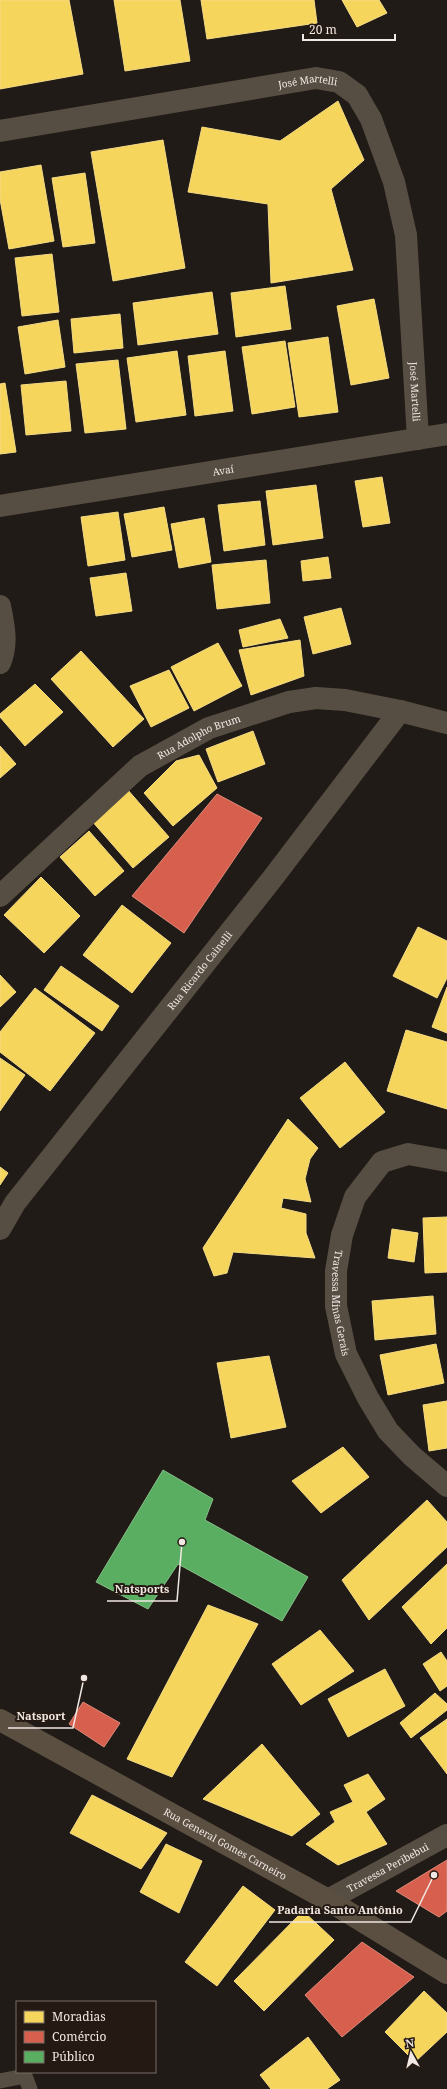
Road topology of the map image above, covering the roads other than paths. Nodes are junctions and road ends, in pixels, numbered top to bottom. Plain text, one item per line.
1 (0, 131) edge
2 (447, 434) edge
3 (418, 439) junction
4 (0, 506) edge
5 (0, 606) edge
6 (0, 663) edge
7 (400, 711) junction
8 (447, 723) edge
9 (0, 896) edge
10 (447, 1160) edge
11 (0, 1229) edge
12 (447, 1486) edge
13 (0, 1720) edge
14 (447, 1836) edge
15 (328, 1900) junction
16 (447, 1973) edge
17 (0, 2082) edge
18 (27, 2082) edge

1 - 3 street, José Martelli
2 - 3 street, Avaí
3 - 4 street, Avaí
5 - 6 street
7 - 8 street, Rua Adolpho Brum
7 - 9 street, Rua Adolpho Brum
7 - 11 street, Rua Ricardo Cainelli
10 - 12 street, Travessa Minas Gerais
13 - 15 main road, Rua General Gomes Carneiro
14 - 15 street, Travessa Peribebui
15 - 16 main road, Rua General Gomes Carneiro
17 - 18 lane

